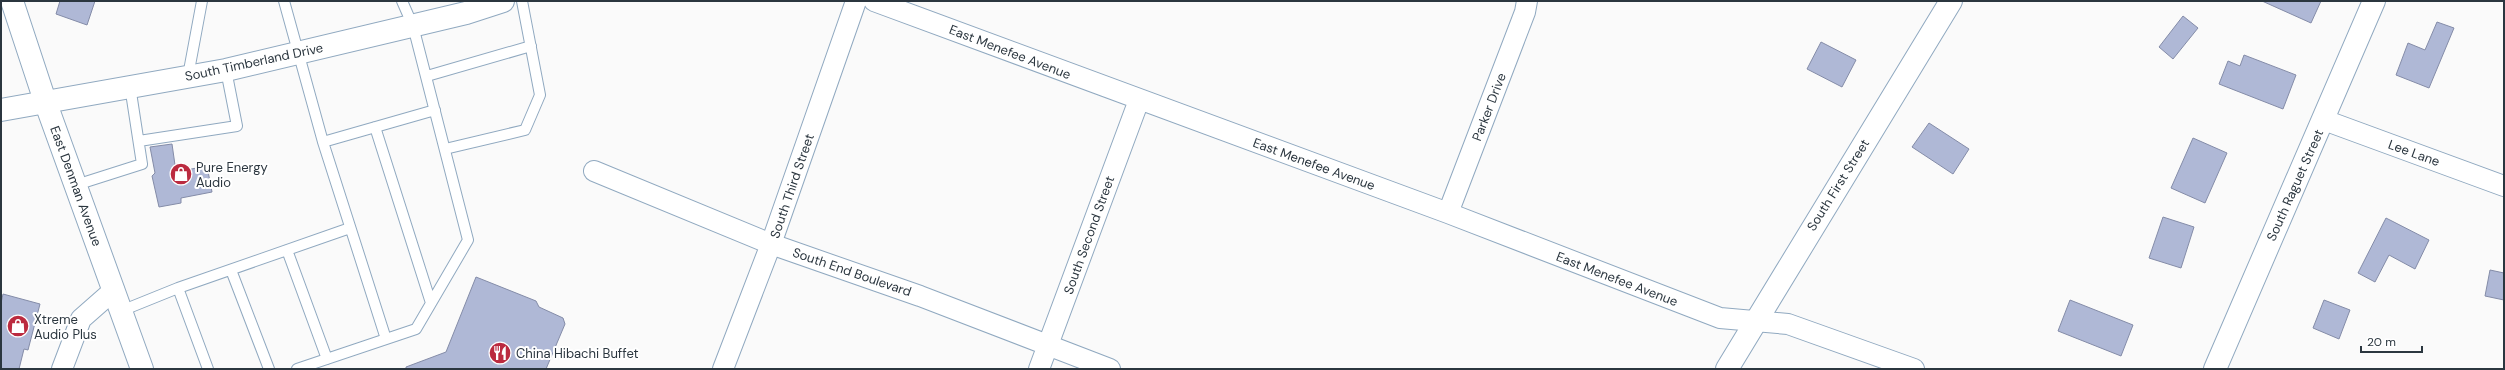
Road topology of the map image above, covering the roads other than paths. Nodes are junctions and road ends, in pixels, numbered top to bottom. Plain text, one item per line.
1 (12, 1) edge
2 (202, 1) edge
3 (284, 1) edge
4 (402, 1) edge
5 (522, 1) edge
6 (856, 1) edge
7 (874, 1) edge
8 (1527, 1) edge
9 (1951, 1) edge
10 (2374, 1) edge
11 (492, 3) edge
12 (414, 26) junction
13 (531, 46) junction
14 (297, 53) junction
15 (226, 70) junction
16 (188, 76) junction
17 (426, 76) junction
18 (130, 86) junction
19 (45, 100) junction
20 (1139, 100) junction
21 (1, 110) edge
22 (435, 110) junction
23 (2324, 120) junction
24 (375, 127) junction
25 (139, 141) junction
26 (323, 142) junction
27 (445, 149) junction
28 (594, 171) dead end
29 (76, 185) junction
30 (2504, 186) edge
31 (1448, 213) junction
32 (350, 228) junction
33 (771, 244) junction
34 (287, 250) junction
35 (231, 270) junction
36 (178, 288) junction
37 (114, 290) junction
38 (431, 303) junction
39 (121, 311) junction
40 (1755, 320) junction
41 (386, 339) junction
42 (1048, 346) junction
43 (326, 359) junction
44 (62, 369) edge
45 (142, 369) edge
46 (208, 369) edge
47 (269, 369) edge
48 (296, 369) edge
49 (723, 369) edge
50 (1039, 369) edge
51 (1110, 369) edge
52 (1727, 369) edge
53 (1914, 369) edge
54 (2215, 369) edge

1 - 19 main road, East Denman Avenue
2 - 16 lane
3 - 14 lane
4 - 12 lane
5 - 13 lane
6 - 33 street, South Third Street
7 - 20 street, East Menefee Avenue
8 - 31 street, Parker Drive
9 - 40 main road, South First Street
10 - 23 main road, South Raguet Street
11 - 12 main road, South Timberland Drive
12 - 14 main road, South Timberland Drive
12 - 17 lane
13 - 17 lane
13 - 27 lane
14 - 15 main road, South Timberland Drive
14 - 26 lane
15 - 16 main road, South Timberland Drive
15 - 25 lane
16 - 18 main road, South Timberland Drive
17 - 22 lane
18 - 19 main road, South Timberland Drive
18 - 25 lane
19 - 21 main road, South Timberland Drive
19 - 29 main road, East Denman Avenue
20 - 31 street, East Menefee Avenue
20 - 42 street, South Second Street
22 - 24 lane
22 - 27 lane
23 - 30 street, Lee Lane
23 - 54 main road, South Raguet Street
24 - 26 lane
24 - 38 lane
25 - 29 lane
26 - 32 lane
27 - 38 lane
28 - 33 street, South End Boulevard
29 - 37 main road, East Denman Avenue
31 - 40 street, East Menefee Avenue
32 - 34 lane
32 - 41 lane
33 - 42 street, South End Boulevard
33 - 49 street, South Third Street
34 - 35 lane
34 - 43 lane
35 - 36 lane
35 - 47 lane
36 - 39 lane
36 - 46 lane
37 - 39 main road, East Denman Avenue
37 - 44 street
38 - 41 lane
39 - 45 main road, East Denman Avenue
40 - 52 main road, South First Street
40 - 53 street, East Menefee Avenue
41 - 43 lane
42 - 50 street, South Second Street
42 - 51 street, South End Boulevard
43 - 48 lane

